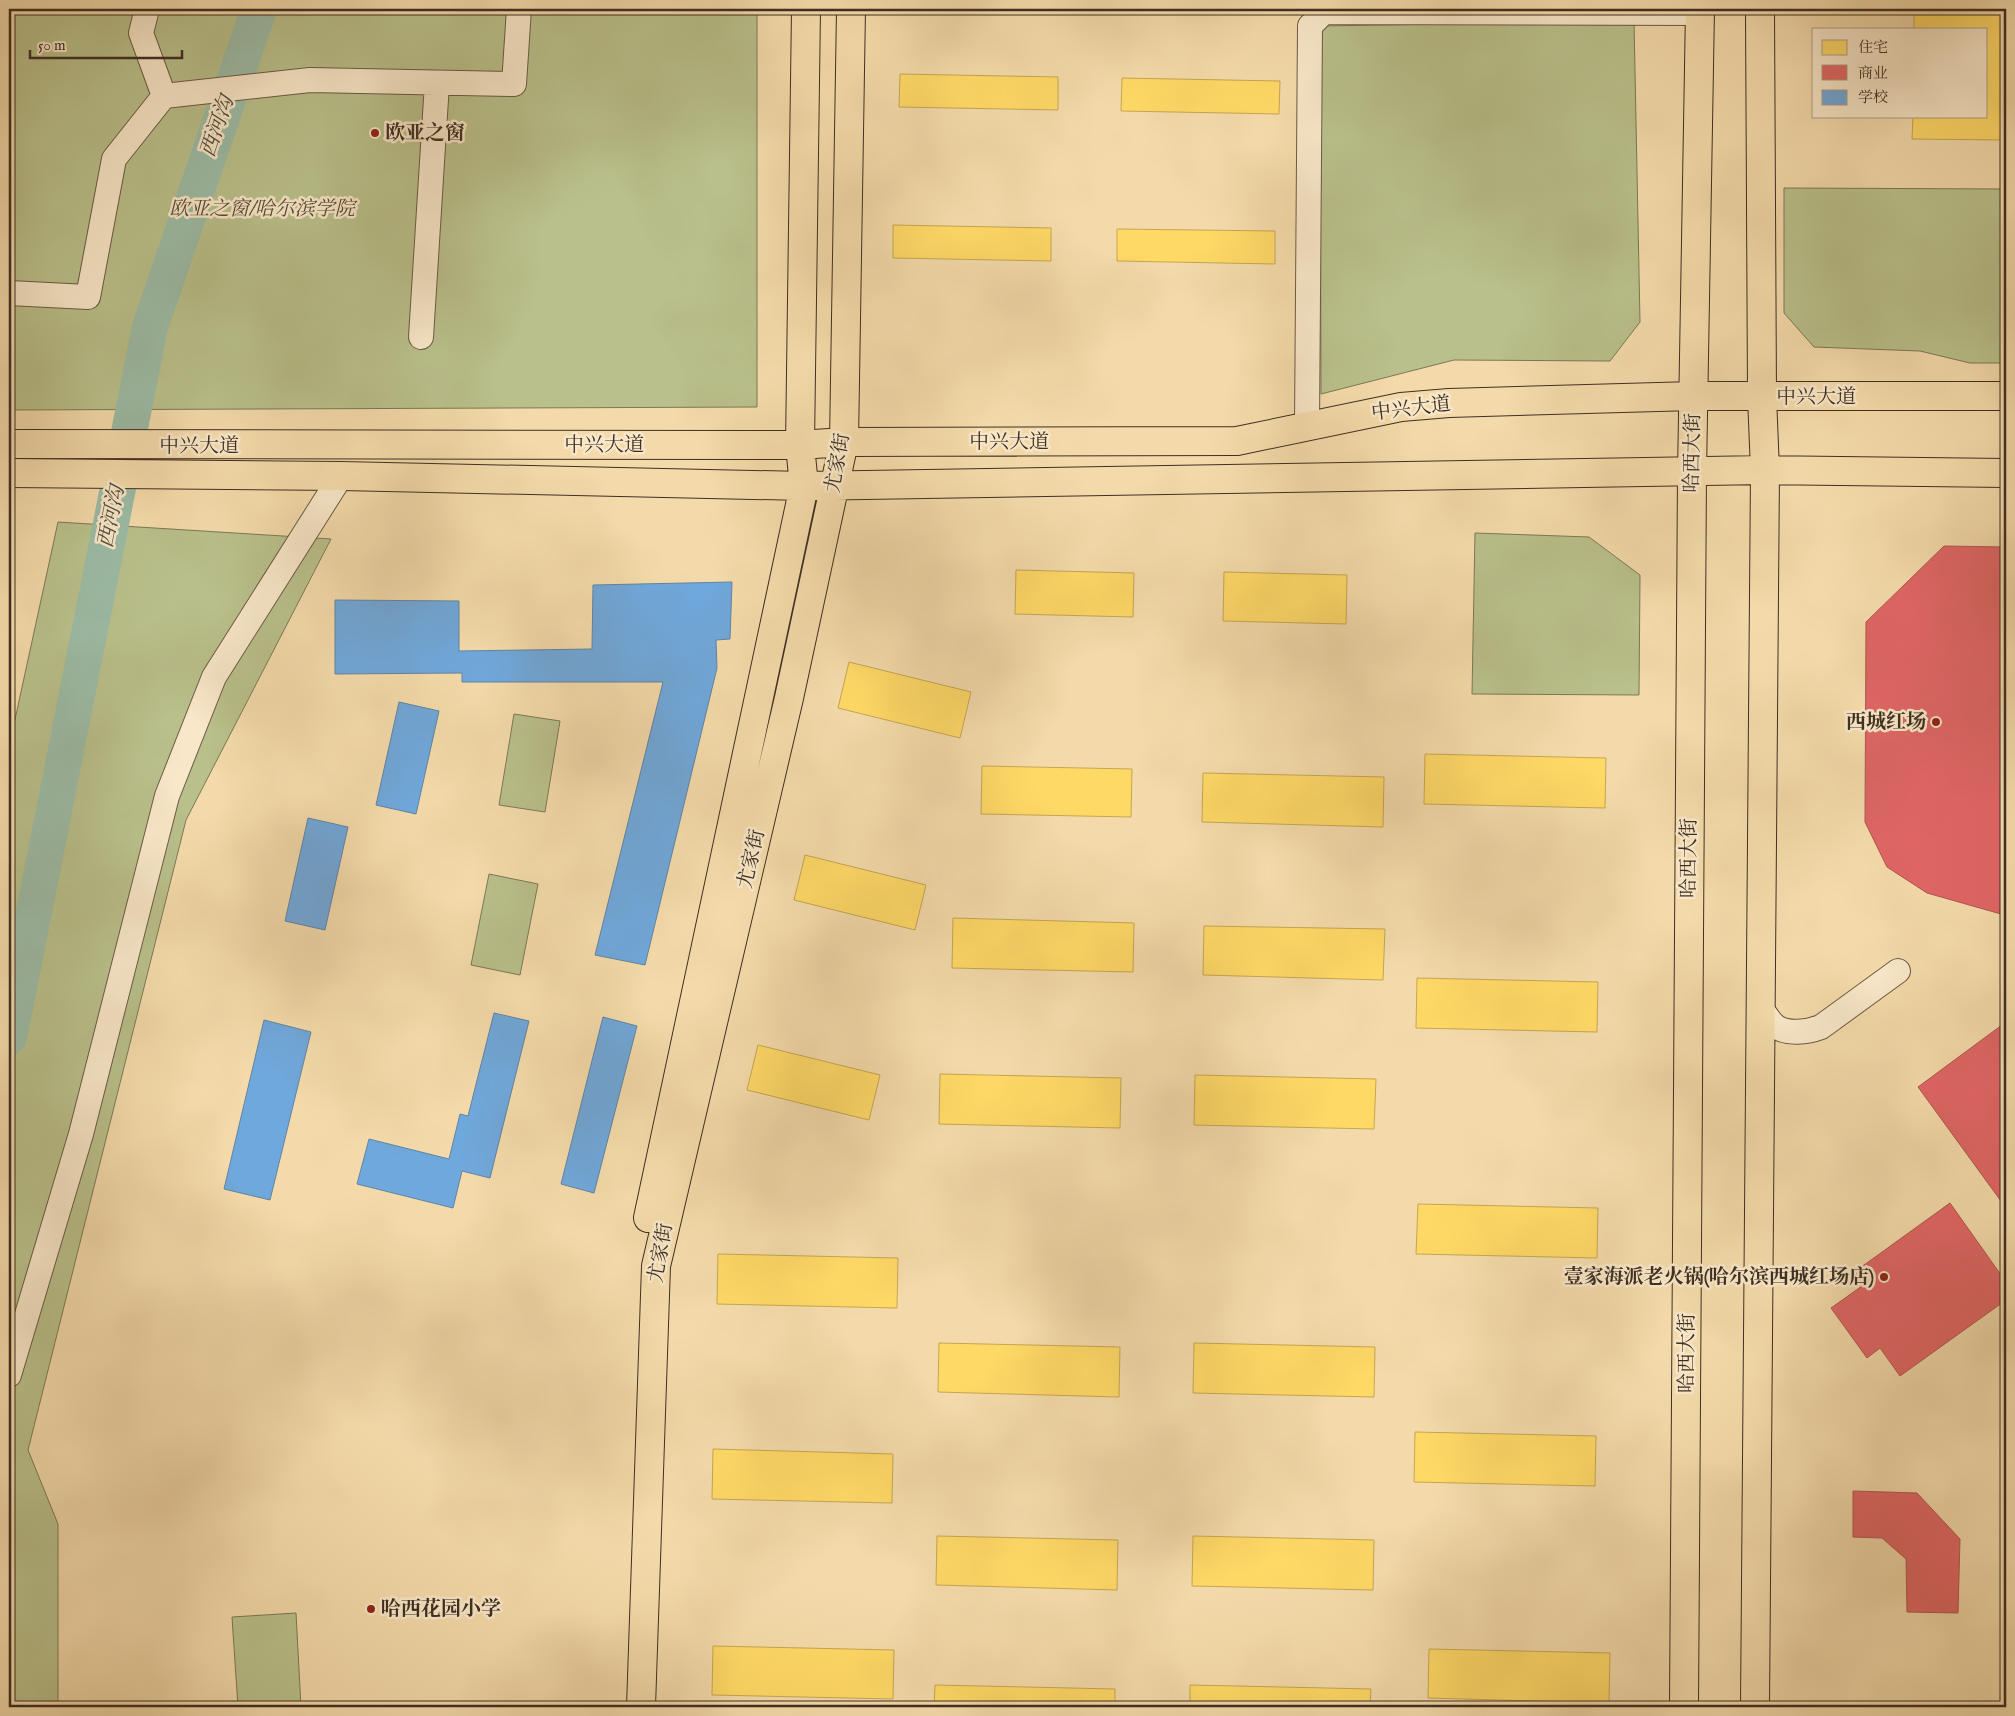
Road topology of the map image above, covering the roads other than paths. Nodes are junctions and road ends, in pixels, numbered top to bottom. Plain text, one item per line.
1 (147, 9) edge
2 (519, 9) edge
3 (806, 9) edge
4 (851, 9) edge
5 (1760, 9) edge
6 (1700, 11) edge
7 (437, 83) junction
8 (164, 96) junction
9 (9, 292) edge
10 (421, 337) dead end
11 (1694, 396) junction
12 (2006, 396) edge
13 (1762, 397) junction
14 (1307, 426) junction
15 (844, 442) junction
16 (9, 444) edge
17 (800, 445) junction
18 (1765, 470) junction
19 (2006, 472) edge
20 (9, 473) edge
21 (1692, 473) junction
22 (342, 476) junction
23 (804, 486) junction
24 (835, 486) junction
25 (1898, 970) dead end
26 (1760, 1007) junction
27 (9, 1375) edge
28 (623, 1707) edge
29 (641, 1707) edge
30 (1684, 1707) edge
31 (1755, 1707) edge

1 - 8 lane
2 - 7 lane
3 - 17 main road, 尤家街
4 - 15 main road, 尤家街
5 - 13 main road
6 - 11 main road, 哈西大街
6 - 14 lane
7 - 8 lane
7 - 10 lane
8 - 9 lane
11 - 13 main road, 中兴大道
11 - 14 main road, 中兴大道
11 - 21 main road, 哈西大街
12 - 13 main road, 中兴大道
13 - 18 main road
14 - 15 main road, 中兴大道
15 - 17 main road, 中兴大道
15 - 24 main road, 尤家街
16 - 17 main road, 中兴大道
17 - 23 main road, 尤家街
18 - 19 main road, 中兴大道
18 - 21 main road, 中兴大道
18 - 26 main road
20 - 22 main road, 中兴大道
21 - 24 main road, 中兴大道
21 - 30 main road, 哈西大街
22 - 23 main road, 中兴大道
22 - 27 lane
23 - 24 main road, 中兴大道
23 - 28 main road, 尤家街
24 - 29 main road, 尤家街
25 - 26 lane
26 - 31 main road

